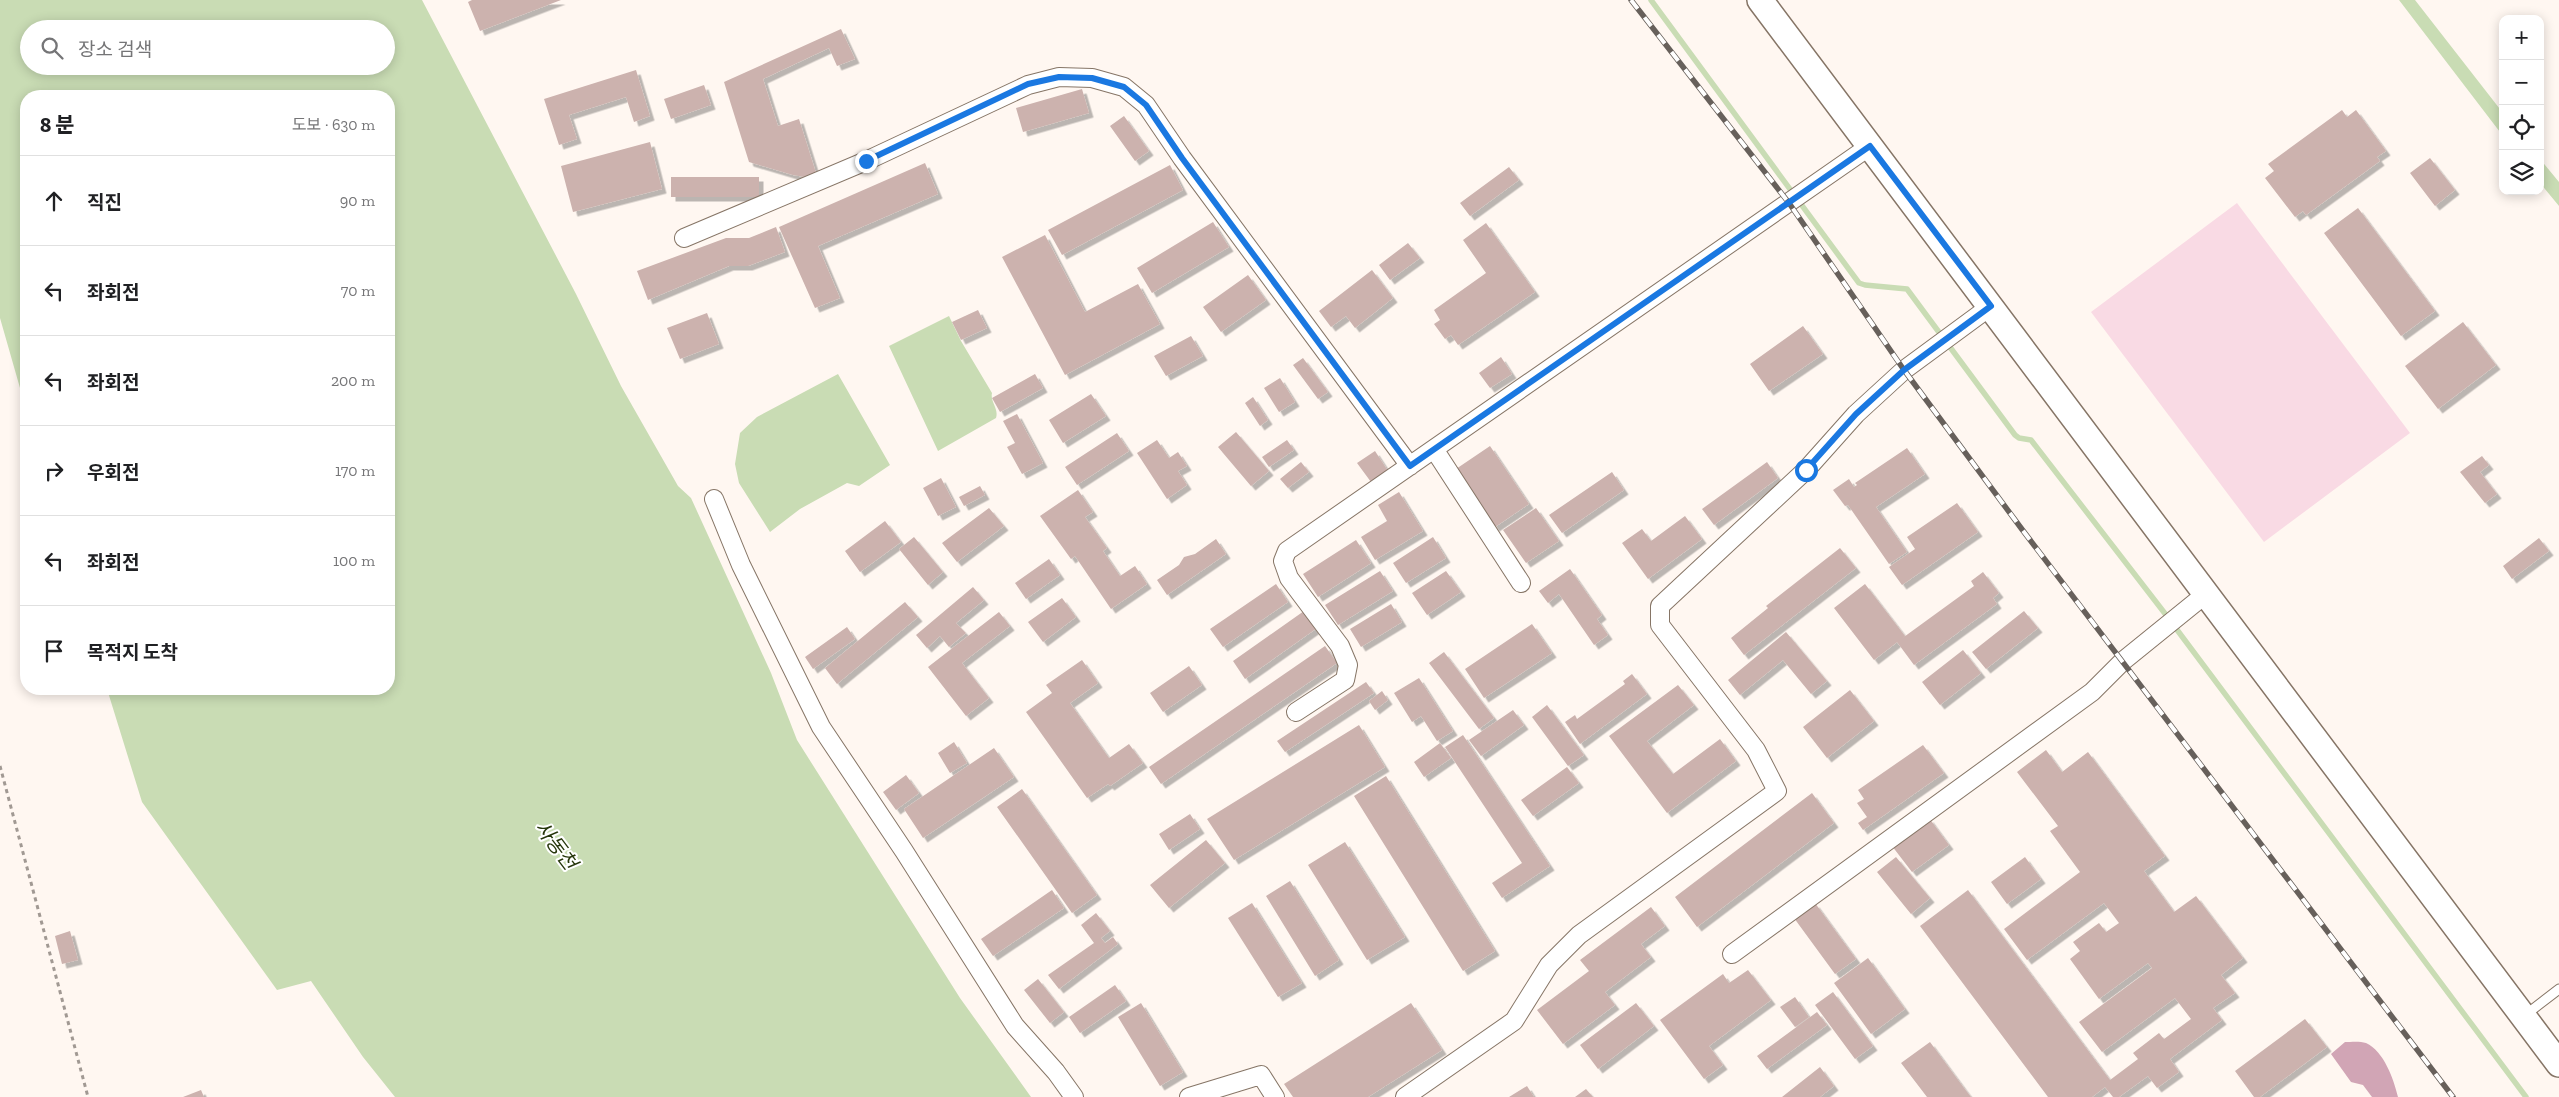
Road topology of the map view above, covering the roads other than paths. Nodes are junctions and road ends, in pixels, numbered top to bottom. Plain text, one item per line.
1 (1760, 0) edge
2 (1870, 146) junction
3 (684, 238) dead end
4 (1991, 306) junction
5 (1434, 449) junction
6 (1410, 466) junction
7 (714, 498) dead end
8 (1522, 583) dead end
9 (2207, 593) junction
10 (1296, 712) dead end
11 (1732, 954) dead end
12 (2559, 989) edge
13 (2523, 1016) junction
14 (2559, 1064) edge
15 (1074, 1097) edge
16 (1189, 1097) edge
17 (1275, 1097) edge
18 (1405, 1097) edge

1 - 2 main road
2 - 4 main road
2 - 5 street
3 - 6 street
4 - 9 main road
4 - 18 street
5 - 6 street
5 - 8 street
6 - 10 street
7 - 15 street
9 - 11 street
9 - 13 main road
12 - 13 lane
13 - 14 main road
16 - 17 street

